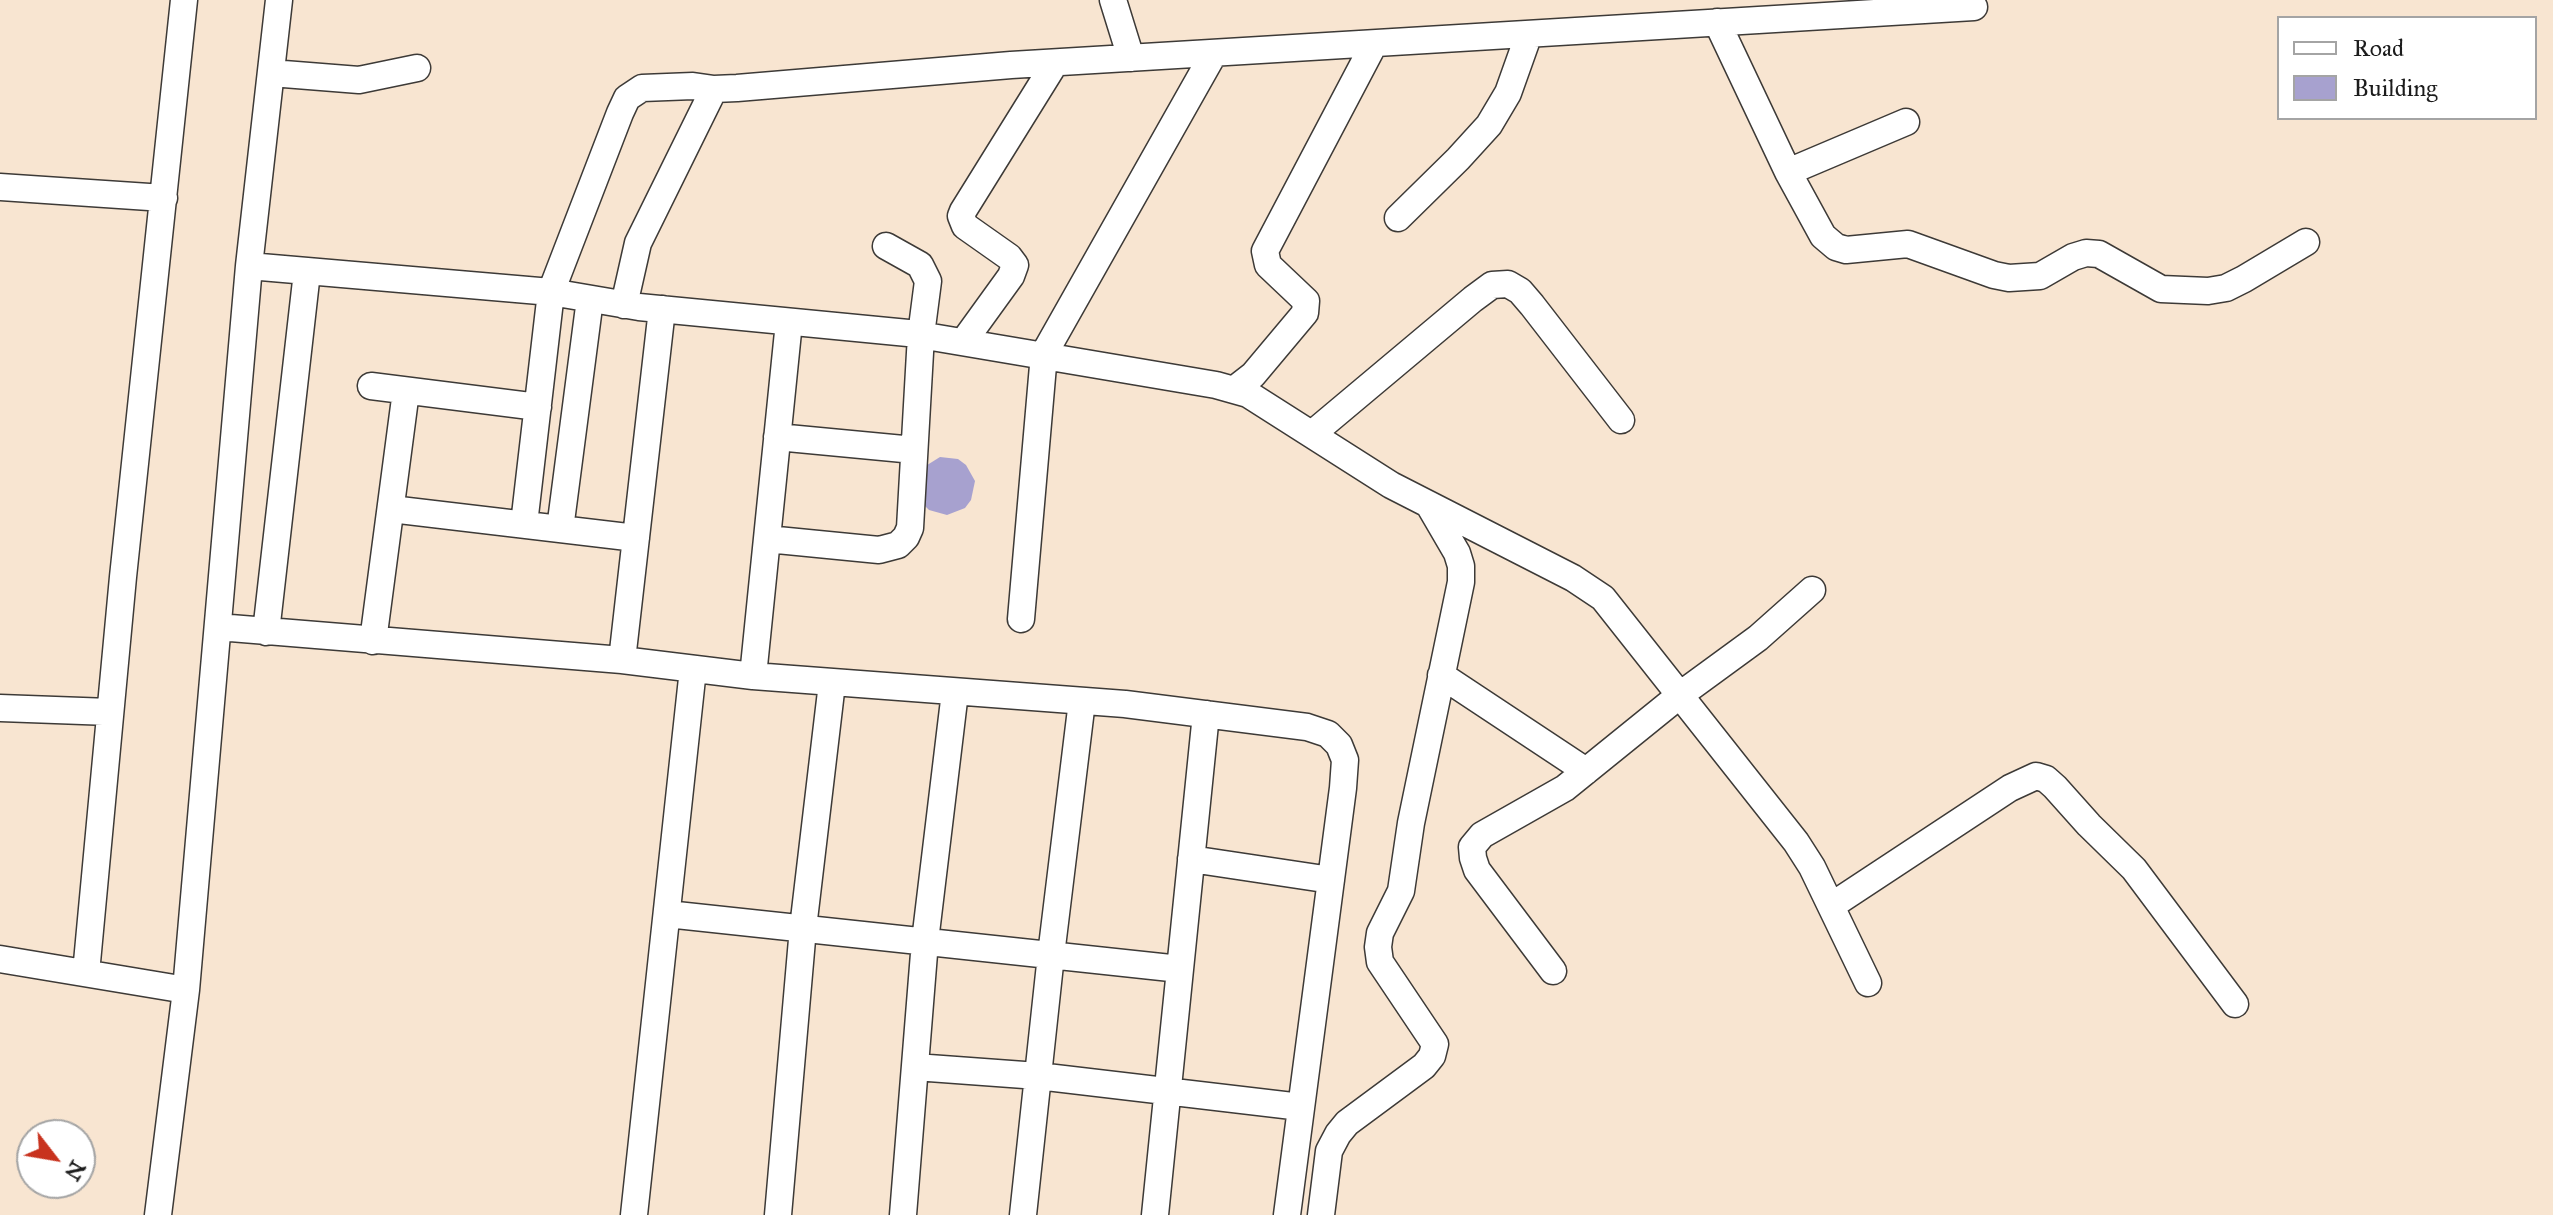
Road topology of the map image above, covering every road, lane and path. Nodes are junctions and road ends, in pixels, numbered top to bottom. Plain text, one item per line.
1 (184, 0) edge
2 (279, 0) edge
3 (1113, 0) edge
4 (1974, 7) dead end
5 (1717, 22) junction
6 (1529, 34) junction
7 (1374, 44) junction
8 (1214, 53) junction
9 (1131, 58) junction
10 (1055, 63) junction
11 (417, 68) dead end
12 (271, 73) junction
13 (714, 89) junction
14 (1906, 122) dead end
15 (1788, 172) junction
16 (0, 187) edge
17 (164, 198) junction
18 (1398, 218) dead end
19 (2306, 242) dead end
20 (886, 246) dead end
21 (249, 266) junction
22 (307, 272) junction
23 (551, 292) junction
24 (590, 299) junction
25 (624, 305) junction
26 (662, 309) junction
27 (789, 322) junction
28 (921, 335) junction
29 (964, 341) junction
30 (1044, 354) junction
31 (371, 386) dead end
32 (1235, 389) junction
33 (406, 391) junction
34 (538, 407) junction
35 (1621, 420) dead end
36 (1312, 434) junction
37 (777, 437) junction
38 (914, 450) junction
39 (1429, 505) junction
40 (391, 509) junction
41 (524, 524) junction
42 (560, 529) junction
43 (636, 538) junction
44 (767, 539) junction
45 (1812, 590) dead end
46 (1021, 619) dead end
47 (218, 627) junction
48 (266, 632) junction
49 (373, 641) junction
50 (622, 660) junction
51 (693, 669) junction
52 (1441, 675) junction
53 (753, 676) junction
54 (832, 683) junction
55 (955, 692) junction
56 (1680, 695) junction
57 (1082, 701) junction
58 (0, 708) edge
59 (110, 712) junction
60 (1206, 714) junction
61 (1586, 771) junction
62 (1191, 859) junction
63 (1331, 880) junction
64 (1831, 906) junction
65 (667, 914) junction
66 (803, 928) junction
67 (925, 941) junction
68 (1051, 955) junction
69 (0, 959) edge
70 (1180, 969) junction
71 (1553, 971) dead end
72 (86, 973) junction
73 (1868, 983) dead end
74 (186, 990) junction
75 (2235, 1004) dead end
76 (915, 1067) junction
77 (1038, 1076) junction
78 (1168, 1090) junction
79 (1301, 1107) junction
80 (158, 1215) edge
81 (634, 1215) edge
82 (778, 1215) edge
83 (903, 1215) edge
84 (1023, 1215) edge
85 (1155, 1215) edge
86 (1287, 1215) edge
87 (1321, 1215) edge

1 - 17 street
2 - 12 street
3 - 9 street
4 - 5 street
5 - 6 street
5 - 15 street
6 - 7 street
6 - 18 street
7 - 8 street
7 - 32 street
8 - 9 street
8 - 30 street
9 - 10 street
10 - 13 street
10 - 29 street
11 - 12 street
12 - 21 street
13 - 23 street
13 - 25 street
14 - 15 street
15 - 19 street
16 - 17 street
17 - 59 street
20 - 28 street
21 - 22 street
21 - 47 street
22 - 23 street
22 - 48 street
23 - 24 street
23 - 34 street
24 - 25 street
24 - 42 street
25 - 26 street
26 - 27 street
26 - 43 street
27 - 28 street
27 - 37 street
28 - 29 street
28 - 38 street
29 - 30 street
30 - 32 street
30 - 46 street
31 - 33 street
32 - 36 street
33 - 34 street
33 - 40 street
34 - 41 street
35 - 36 street
36 - 39 street
37 - 38 street
37 - 44 street
38 - 44 street
39 - 52 street
39 - 56 street
40 - 41 street
40 - 49 street
41 - 42 street
42 - 43 street
43 - 50 street
44 - 53 street
45 - 56 street
47 - 48 street
47 - 74 street
48 - 49 street
49 - 50 street
50 - 51 street
51 - 53 street
51 - 65 street
52 - 61 street
52 - 87 street
53 - 54 street
54 - 55 street
54 - 66 street
55 - 57 street
55 - 67 street
56 - 61 street
56 - 64 street
57 - 60 street
57 - 68 street
58 - 59 street
59 - 72 street
60 - 62 street
60 - 63 street
61 - 71 street
62 - 63 street
62 - 70 street
63 - 79 street
64 - 73 street
64 - 75 street
65 - 66 street
65 - 81 street
66 - 67 street
66 - 82 street
67 - 68 street
67 - 76 street
68 - 70 street
68 - 77 street
69 - 72 street
70 - 78 street
72 - 74 street
74 - 80 street
76 - 77 street
76 - 83 street
77 - 78 street
77 - 84 street
78 - 79 street
78 - 85 street
79 - 86 street

